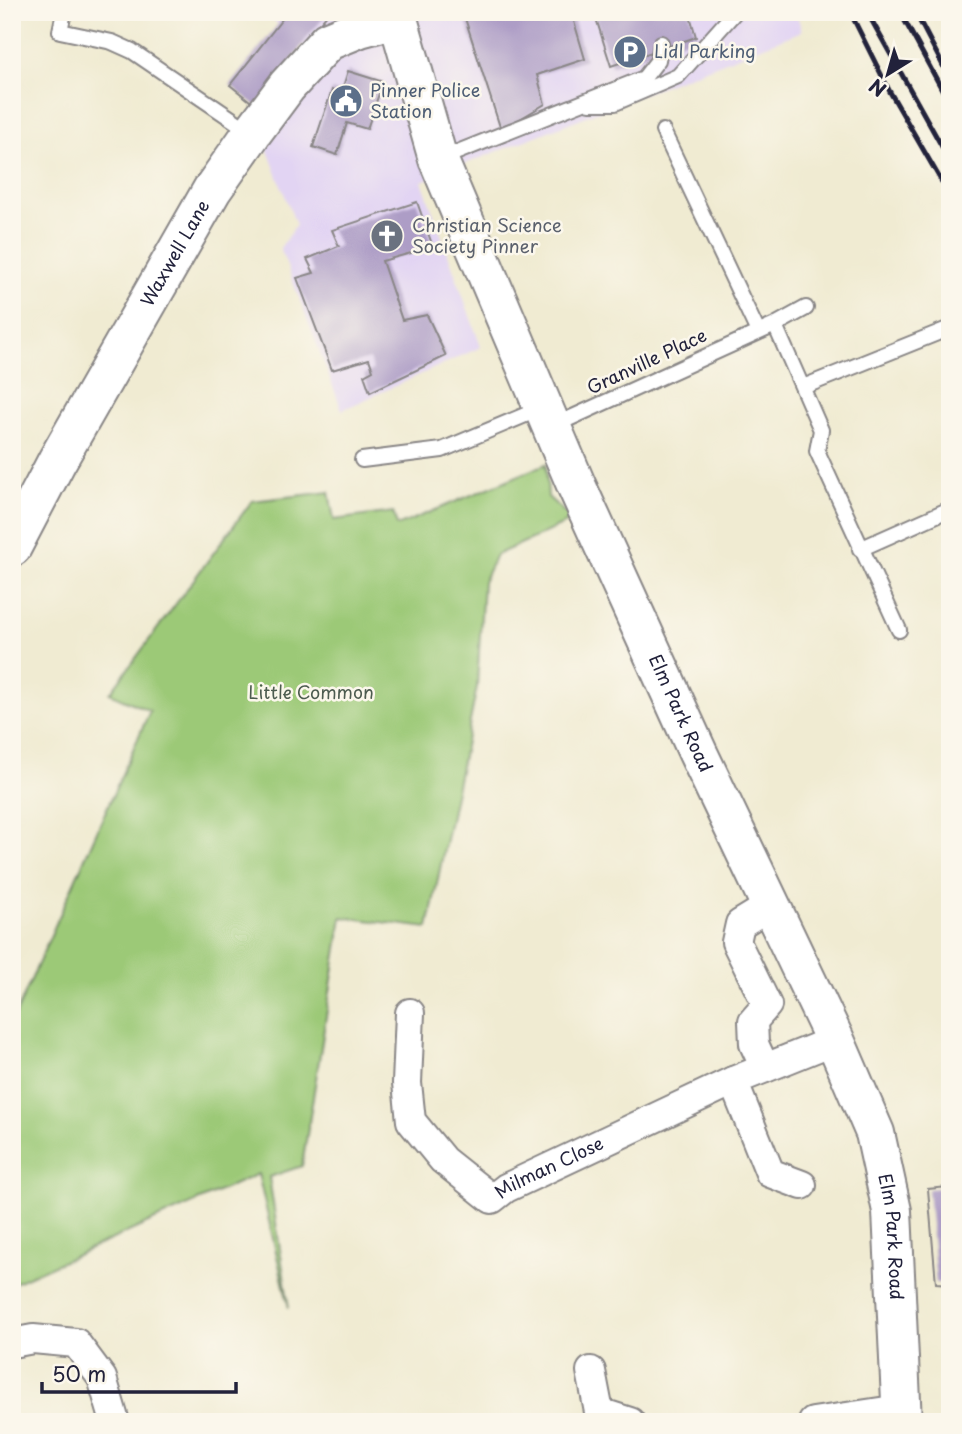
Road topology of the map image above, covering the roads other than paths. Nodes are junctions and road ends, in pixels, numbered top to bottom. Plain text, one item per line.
1 (64, 12) edge
2 (735, 12) edge
3 (396, 15) edge
4 (661, 43) dead end
5 (582, 103) junction
6 (663, 131) dead end
7 (252, 133) junction
8 (438, 159) junction
9 (806, 308) dead end
10 (775, 325) junction
11 (950, 328) edge
12 (758, 332) junction
13 (803, 387) junction
14 (547, 417) junction
15 (362, 460) dead end
16 (950, 509) edge
17 (12, 547) edge
18 (860, 549) junction
19 (899, 631) dead end
20 (771, 905) junction
21 (410, 1013) dead end
22 (835, 1040) junction
23 (765, 1068) junction
24 (733, 1081) junction
25 (802, 1185) dead end
26 (12, 1343) edge
27 (591, 1371) dead end
28 (901, 1415) edge
29 (115, 1422) edge
30 (630, 1422) edge
31 (813, 1422) edge

1 - 7 lane
2 - 5 lane
3 - 7 street, Waxwell Lane
3 - 8 street, Elm Park Road
4 - 5 lane
5 - 8 lane
6 - 12 lane
7 - 17 street, Waxwell Lane
8 - 14 street, Elm Park Road
9 - 10 lane, Granville Place
10 - 12 lane, Granville Place
10 - 13 lane
11 - 13 lane
12 - 14 lane, Granville Place
13 - 18 lane
14 - 15 lane, Granville Place
14 - 20 street, Elm Park Road
16 - 18 lane
18 - 19 lane
20 - 22 street, Elm Park Road
20 - 23 street
21 - 24 street, Milman Close
22 - 23 street, Milman Close
22 - 28 street, Elm Park Road
23 - 24 street, Milman Close
24 - 25 street
26 - 29 street
27 - 30 street
28 - 31 street

